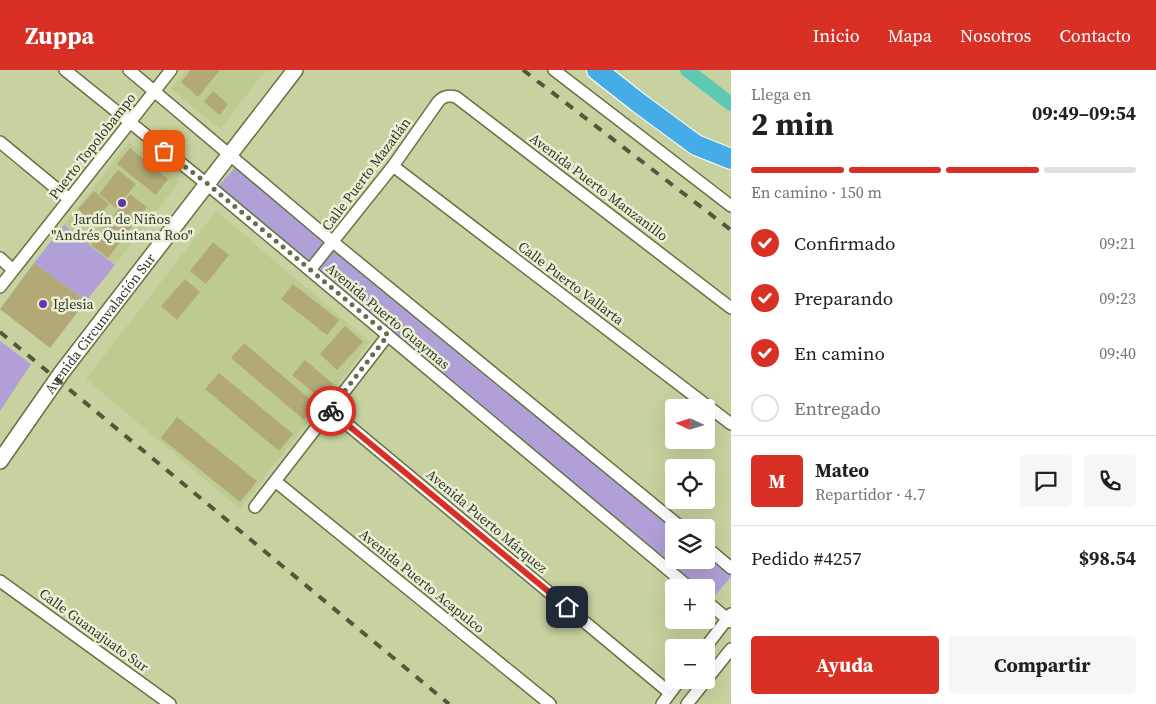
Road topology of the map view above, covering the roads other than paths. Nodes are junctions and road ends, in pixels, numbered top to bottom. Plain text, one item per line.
1 (65, 70) edge
2 (129, 70) edge
3 (170, 70) edge
4 (295, 70) edge
5 (554, 70) edge
6 (597, 70) edge
7 (154, 91) junction
8 (446, 96) joint
9 (129, 123) junction
10 (0, 142) edge
11 (229, 155) junction
12 (731, 159) edge
13 (393, 166) junction
14 (208, 184) junction
15 (69, 199) junction
16 (731, 206) edge
17 (333, 242) junction
18 (0, 258) edge
19 (14, 270) junction
20 (310, 270) junction
21 (0, 287) edge
22 (731, 308) edge
23 (388, 335) junction
24 (330, 410) junction
25 (731, 424) edge
26 (0, 461) edge
27 (275, 481) junction
28 (255, 507) dead end
29 (671, 519) edge
30 (715, 555) edge
31 (731, 568) edge
32 (679, 579) edge
33 (0, 581) edge
34 (715, 607) edge
35 (730, 618) edge
36 (712, 639) edge
37 (731, 649) edge
38 (673, 689) edge
39 (670, 693) junction
40 (170, 704) edge
41 (550, 704) edge
42 (662, 704) edge
43 (687, 704) edge

1 - 9 street, Avenida Puerto Guaymas
2 - 7 street, Avenida Puerto Guaymas
3 - 7 street, Puerto Topolobampo
4 - 11 street, Avenida Circunvalación Sur
5 - 16 street
6 - 12 highway
7 - 9 street, Puerto Topolobampo
7 - 11 street, Avenida Puerto Guaymas
8 - 13 street, Calle Puerto Mazatlán
8 - 22 street, Avenida Puerto Manzanillo
9 - 14 street, Avenida Puerto Guaymas
9 - 15 street, Puerto Topolobampo
10 - 15 street
11 - 14 street, Avenida Circunvalación Sur
11 - 17 street, Avenida Puerto Guaymas
13 - 17 street, Calle Puerto Mazatlán
13 - 25 street, Calle Puerto Vallarta
14 - 20 street, Avenida Puerto Guaymas
14 - 26 street, Avenida Circunvalación Sur
15 - 19 street, Puerto Topolobampo
17 - 20 street, Calle Puerto Mazatlán
17 - 29 street, Avenida Puerto Guaymas
18 - 19 street
19 - 21 street, Puerto Topolobampo
20 - 23 street, Avenida Puerto Guaymas
23 - 24 street
23 - 32 street, Avenida Puerto Guaymas
24 - 27 street
24 - 39 street, Avenida Puerto Márquez
27 - 28 street
27 - 41 street, Avenida Puerto Acapulco
30 - 31 street
33 - 40 street, Calle Guanajuato Sur
34 - 35 street
35 - 36 street
37 - 43 street
38 - 39 street
39 - 42 street

